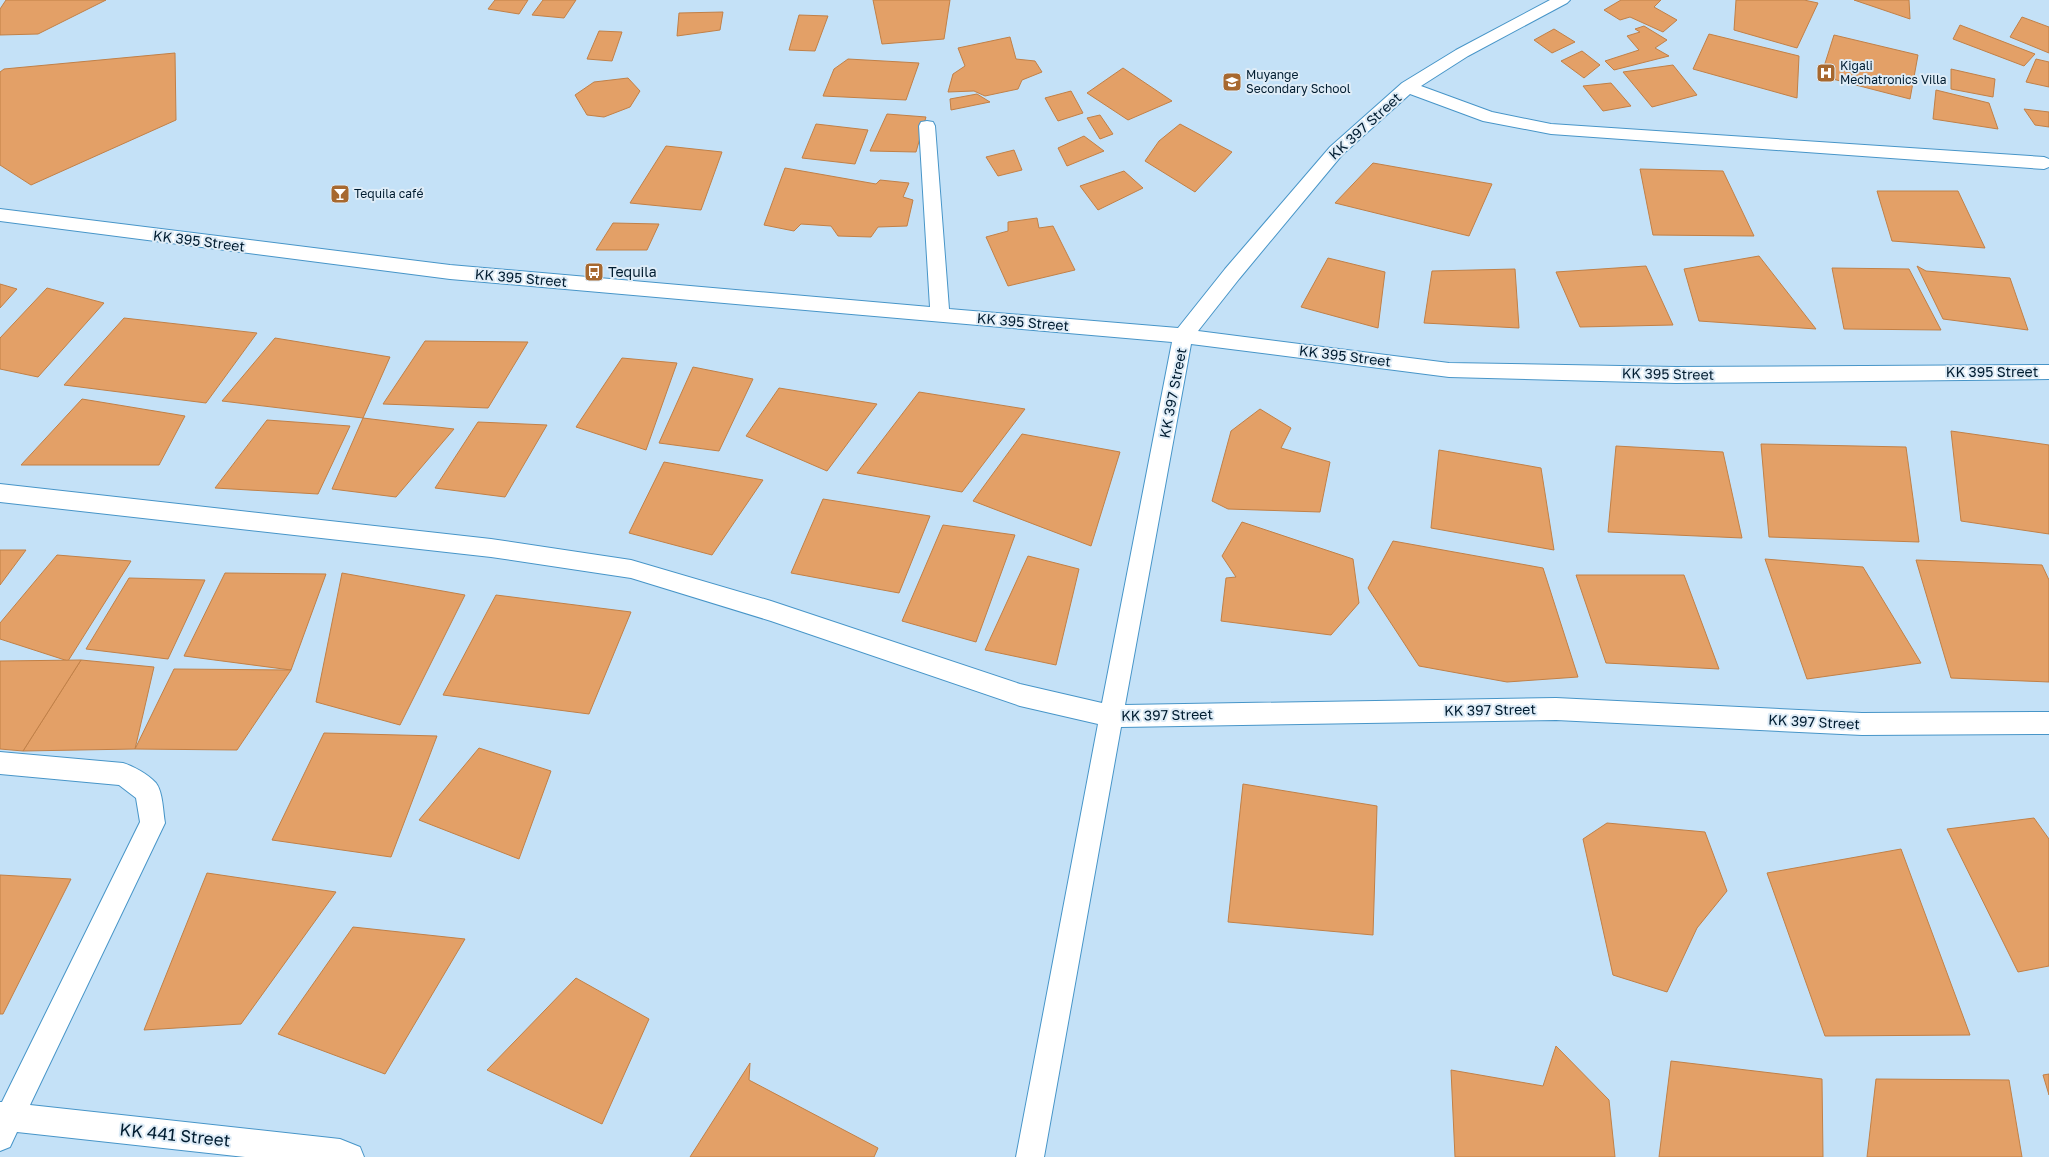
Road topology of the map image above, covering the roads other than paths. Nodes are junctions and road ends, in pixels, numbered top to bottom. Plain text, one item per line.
1 (1562, 0) edge
2 (1408, 87) junction
3 (927, 126) dead end
4 (2044, 163) dead end
5 (0, 215) edge
6 (940, 315) junction
7 (1184, 336) junction
8 (2049, 372) edge
9 (0, 493) edge
10 (1112, 716) junction
11 (2049, 723) edge
12 (0, 763) edge
13 (3, 1123) edge
14 (350, 1157) edge
15 (1030, 1157) edge

1 - 2 street, KK 397 Street
2 - 4 street
2 - 7 street, KK 397 Street
3 - 6 street
5 - 6 street, KK 395 Street
6 - 7 street, KK 395 Street
7 - 8 street, KK 395 Street
7 - 10 street, KK 397 Street
9 - 10 street
10 - 11 street, KK 397 Street
10 - 15 street
12 - 13 street
13 - 14 street, KK 441 Street

